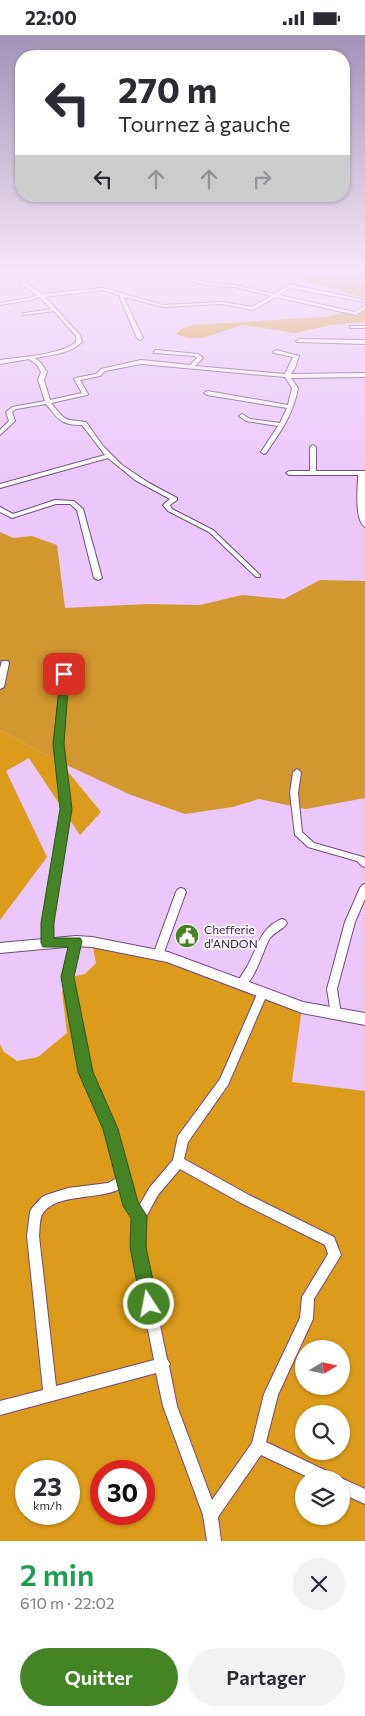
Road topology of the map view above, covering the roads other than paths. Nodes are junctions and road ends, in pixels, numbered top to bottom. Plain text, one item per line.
1 (78, 340) edge
2 (299, 341) dead end
3 (365, 342) edge
4 (156, 352) dead end
5 (276, 352) dead end
6 (30, 357) junction
7 (0, 362) edge
8 (191, 367) junction
9 (365, 375) edge
10 (286, 376) junction
11 (208, 393) dead end
12 (48, 403) junction
13 (292, 407) junction
14 (242, 416) dead end
15 (282, 425) junction
16 (0, 433) edge
17 (313, 447) dead end
18 (264, 452) dead end
19 (109, 456) junction
20 (289, 473) dead end
21 (313, 473) junction
22 (363, 473) edge
23 (0, 486) edge
24 (0, 509) edge
25 (365, 525) edge
26 (258, 576) dead end
27 (98, 578) dead end
28 (5, 663) dead end
29 (64, 674) dead end
30 (0, 687) edge
31 (297, 772) dead end
32 (365, 864) edge
33 (365, 887) edge
34 (181, 892) dead end
35 (282, 923) dead end
36 (76, 941) junction
37 (47, 943) junction
38 (0, 948) edge
39 (158, 955) junction
40 (241, 984) junction
41 (263, 992) junction
42 (336, 1014) junction
43 (365, 1019) edge
44 (178, 1162) junction
45 (123, 1181) junction
46 (140, 1216) junction
47 (163, 1364) junction
48 (50, 1395) junction
49 (0, 1408) edge
50 (258, 1445) junction
51 (309, 1470) edge
52 (350, 1490) edge
53 (365, 1497) edge
54 (210, 1515) junction
55 (214, 1541) edge

1 - 6 street
2 - 3 street
4 - 8 street
5 - 10 street
6 - 7 street
6 - 12 street
8 - 10 street
8 - 12 street
9 - 10 street
10 - 13 street
11 - 13 street
12 - 16 street
12 - 19 street
13 - 15 street
14 - 15 street
15 - 18 street
17 - 21 street
19 - 23 street
19 - 26 street
20 - 21 street
21 - 22 street
22 - 25 street
24 - 27 street
28 - 30 street
29 - 37 street
31 - 32 street
33 - 42 street
34 - 39 street
35 - 40 street
36 - 37 street
36 - 39 street
36 - 45 street
37 - 38 street
39 - 40 street
40 - 41 street
41 - 42 street
41 - 44 street
42 - 43 street
44 - 46 street
44 - 50 street
45 - 46 street
45 - 48 street
46 - 47 street
47 - 48 street
47 - 54 street
48 - 49 street
50 - 51 street
50 - 54 street
52 - 53 street
54 - 55 street

